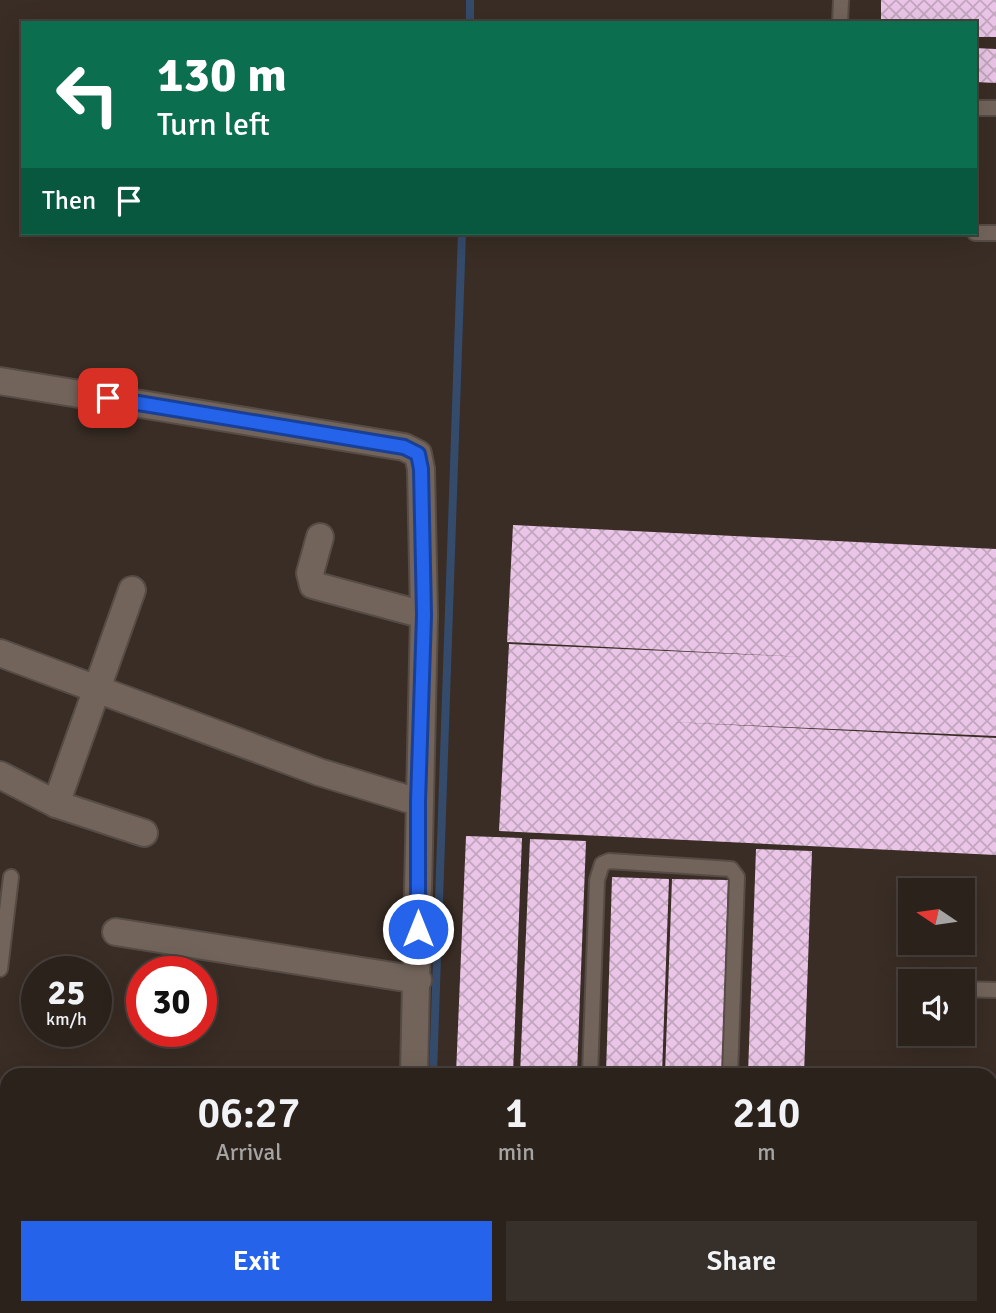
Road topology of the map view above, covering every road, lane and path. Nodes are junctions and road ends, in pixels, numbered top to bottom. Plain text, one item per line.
1 (841, 0) edge
2 (839, 21) edge
3 (977, 108) edge
4 (996, 108) edge
5 (977, 233) edge
6 (996, 233) edge
7 (0, 381) edge
8 (320, 537) dead end
9 (132, 590) dead end
10 (424, 615) junction
11 (0, 653) edge
12 (98, 689) junction
13 (0, 775) edge
14 (418, 802) junction
15 (56, 804) junction
16 (144, 833) dead end
17 (11, 877) dead end
18 (116, 932) dead end
19 (0, 970) edge
20 (418, 980) junction
21 (975, 989) edge
22 (996, 990) edge
23 (414, 1068) edge
24 (590, 1068) edge
25 (730, 1068) edge

1 - 2 lane
3 - 4 lane
5 - 6 lane
7 - 10 street
8 - 10 street
9 - 12 street
10 - 14 street
11 - 12 street
12 - 14 street
12 - 15 street
13 - 15 street
14 - 20 street
15 - 16 street
17 - 19 lane
18 - 20 street
20 - 23 street
21 - 22 lane
24 - 25 lane

